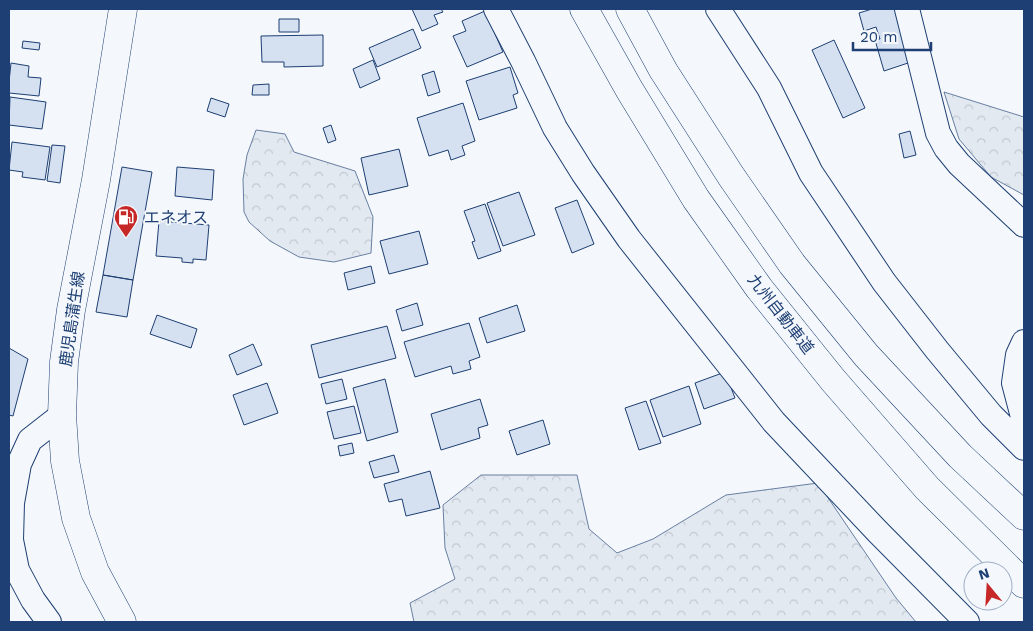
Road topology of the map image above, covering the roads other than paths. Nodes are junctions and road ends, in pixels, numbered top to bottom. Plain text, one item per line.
1 (123, 9) edge
2 (496, 9) edge
3 (584, 9) edge
4 (630, 9) edge
5 (718, 9) edge
6 (907, 9) edge
7 (1024, 225) edge
8 (1024, 342) edge
9 (62, 415) junction
10 (1024, 421) edge
11 (1024, 448) edge
12 (1024, 516) edge
13 (1024, 584) edge
14 (49, 622) edge
15 (122, 622) edge
16 (967, 622) edge

1 - 9 main road, 鹿児島蒲生線
2 - 16 street
3 - 13 main road, 九州自動車道
4 - 12 main road
5 - 11 street
6 - 7 street
8 - 10 street
9 - 14 street
9 - 15 main road, 鹿児島蒲生線

